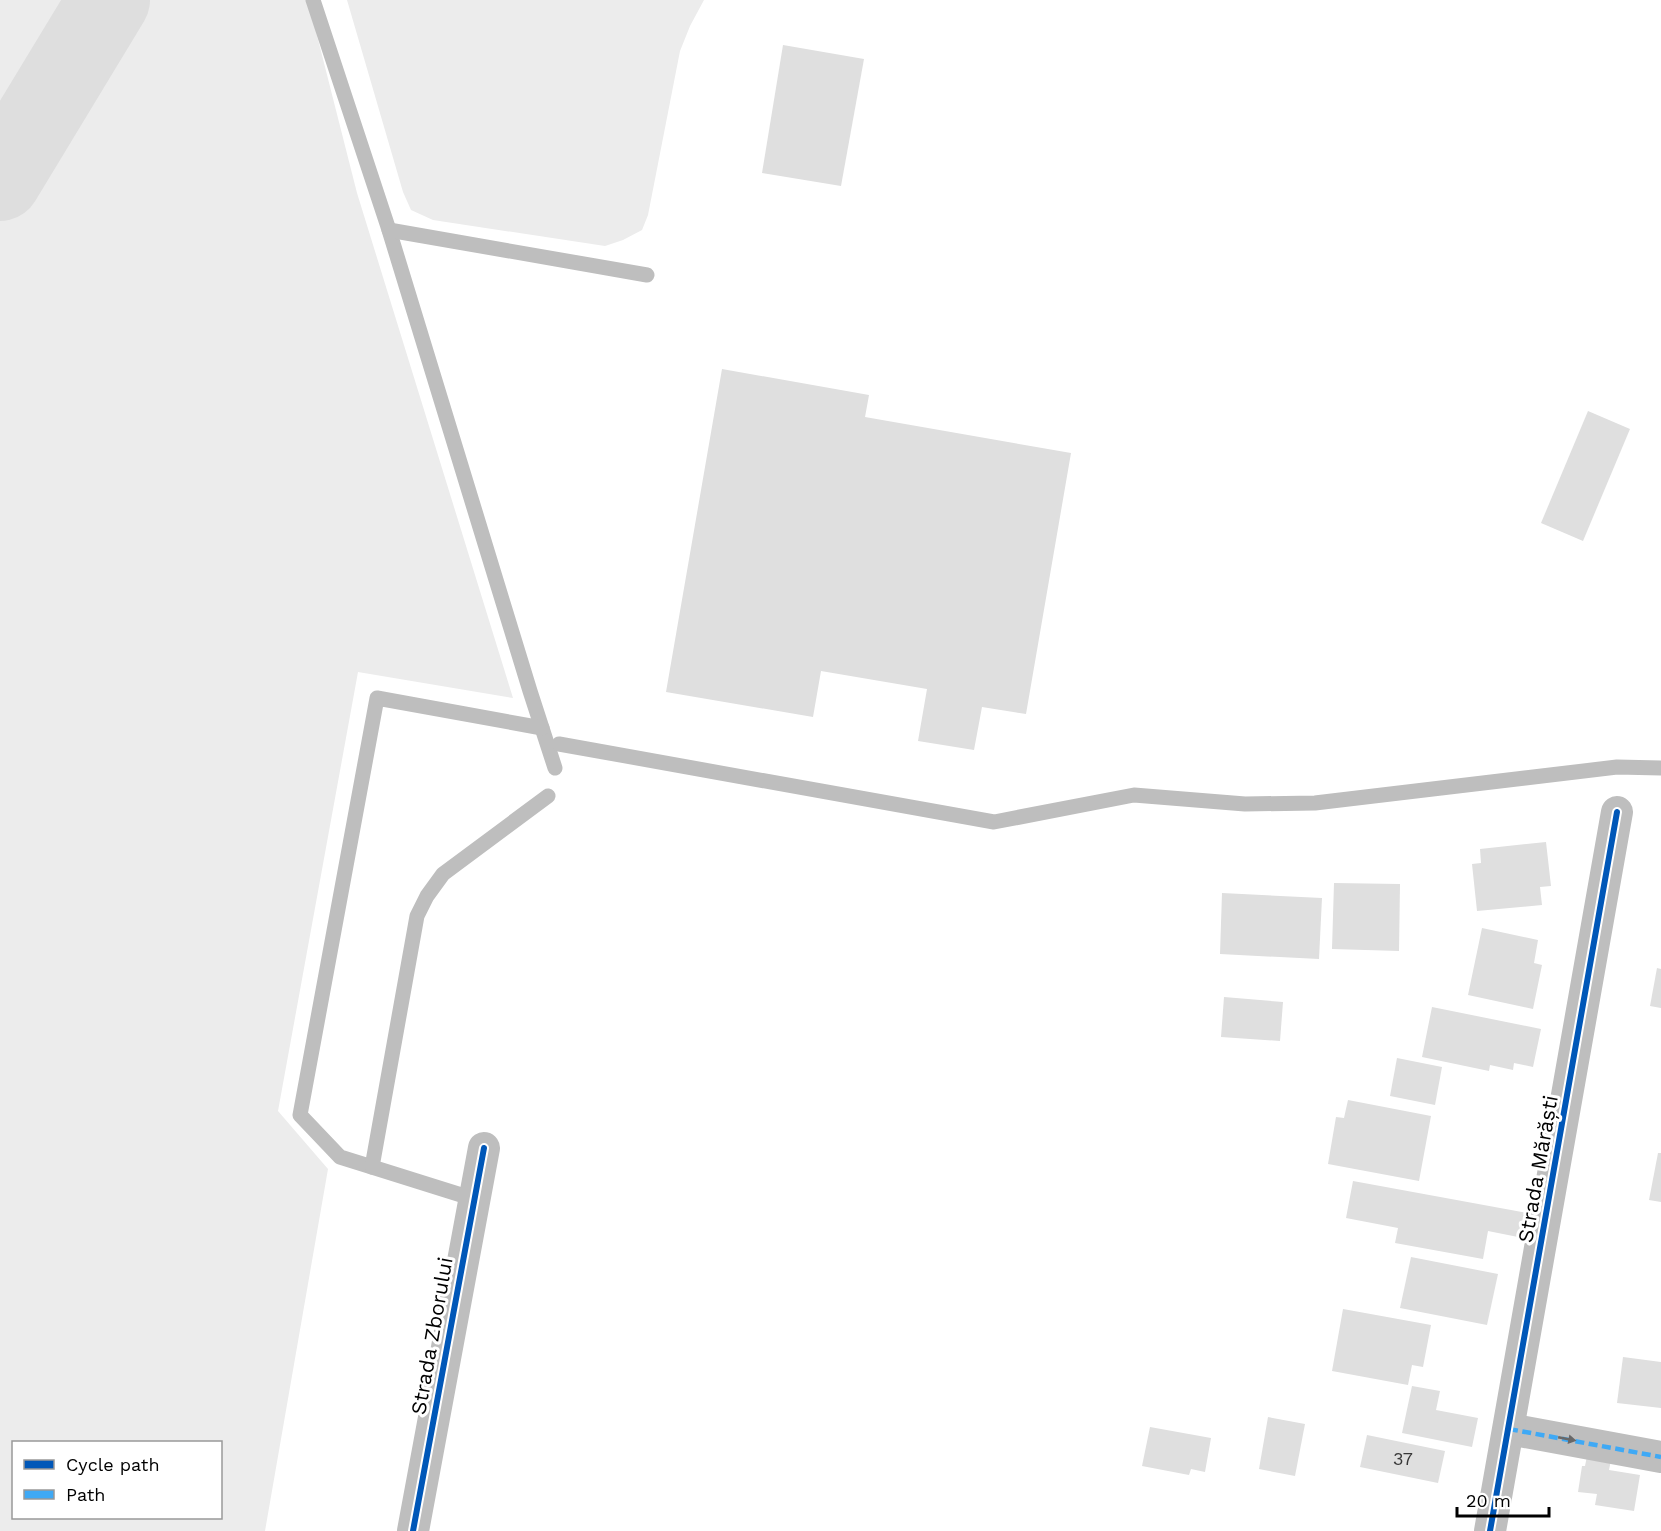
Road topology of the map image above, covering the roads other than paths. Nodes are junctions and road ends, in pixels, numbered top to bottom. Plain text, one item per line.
1 (313, 0) edge
2 (389, 230) junction
3 (647, 275) dead end
4 (542, 728) junction
5 (559, 744) dead end
6 (555, 768) dead end
7 (1661, 768) edge
8 (548, 795) dead end
9 (1617, 812) dead end
10 (484, 1148) dead end
11 (372, 1167) junction
12 (474, 1199) junction
13 (1509, 1429) junction
14 (1661, 1457) edge
15 (413, 1531) edge
16 (1490, 1531) edge

1 - 2 lane
2 - 3 lane
2 - 4 lane
4 - 6 lane
4 - 11 lane
5 - 7 lane
8 - 11 lane
9 - 13 street, Strada Mărăști
10 - 12 street, Strada Zborului
11 - 12 lane
12 - 15 street, Strada Zborului
13 -> 14 street
13 - 16 street, Strada Mărăști

